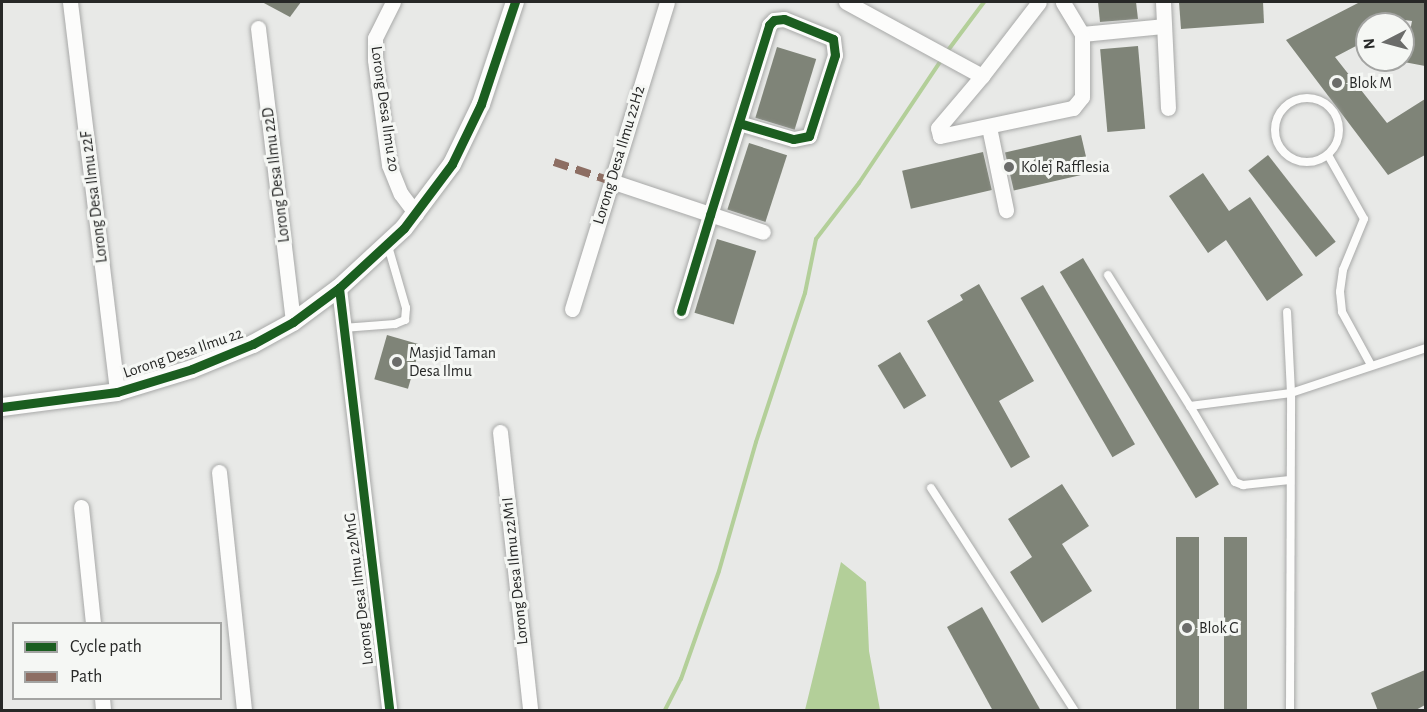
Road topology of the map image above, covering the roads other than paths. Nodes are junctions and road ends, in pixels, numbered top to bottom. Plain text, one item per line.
1 (70, 2) edge
2 (393, 2) edge
3 (515, 2) edge
4 (667, 2) edge
5 (846, 2) edge
6 (1039, 2) edge
7 (1063, 2) edge
8 (1163, 2) edge
9 (1163, 26) junction
10 (258, 28) dead end
11 (1082, 34) junction
12 (982, 76) junction
13 (1168, 108) dead end
14 (738, 123) junction
15 (989, 127) junction
16 (1328, 155) junction
17 (611, 181) junction
18 (1006, 210) dead end
19 (416, 214) junction
20 (710, 215) junction
21 (763, 232) dead end
22 (388, 244) junction
23 (1108, 275) dead end
24 (339, 288) junction
25 (572, 309) dead end
26 (681, 310) dead end
27 (1287, 312) dead end
28 (293, 322) junction
29 (343, 328) junction
30 (1425, 348) edge
31 (1371, 365) junction
32 (117, 392) junction
33 (1291, 393) junction
34 (1190, 406) junction
35 (2, 407) edge
36 (500, 432) dead end
37 (219, 472) dead end
38 (1290, 480) junction
39 (931, 488) dead end
40 (81, 507) dead end
41 (93, 622) edge
42 (244, 711) edge
43 (388, 711) edge
44 (530, 711) edge
45 (1074, 711) edge
46 (1290, 711) edge

1 - 32 street, Lorong Desa Ilmu 22F
2 - 19 street, Lorong Desa Ilmu 20
3 - 19 street, Lorong Desa Ilmu 22
4 - 17 street, Lorong Desa Ilmu 22H2
5 - 12 street
6 - 12 street
7 - 11 street
8 - 9 street
9 - 11 street
9 - 13 street
10 - 28 street, Lorong Desa Ilmu 22D
11 - 15 street
12 - 15 street
14 - 14 street
14 - 20 street
15 - 18 street
16 - 16 lane
16 - 31 lane
17 - 20 street
17 - 25 street, Lorong Desa Ilmu 22H2
19 - 22 street, Lorong Desa Ilmu 22
20 - 21 street
20 - 26 street
22 - 24 street, Lorong Desa Ilmu 22
22 - 29 lane
23 - 34 lane
24 - 28 street, Lorong Desa Ilmu 22
24 - 29 street, Lorong Desa Ilmu 22M1G
27 - 33 lane
28 - 32 street, Lorong Desa Ilmu 22
29 - 43 street, Lorong Desa Ilmu 22M1G
30 - 31 lane
31 - 33 lane
32 - 35 street, Lorong Desa Ilmu 22
33 - 34 lane
33 - 38 lane
34 - 38 lane
36 - 44 street, Lorong Desa Ilmu 22M1I
37 - 42 street
38 - 46 lane
39 - 45 lane
40 - 41 street

